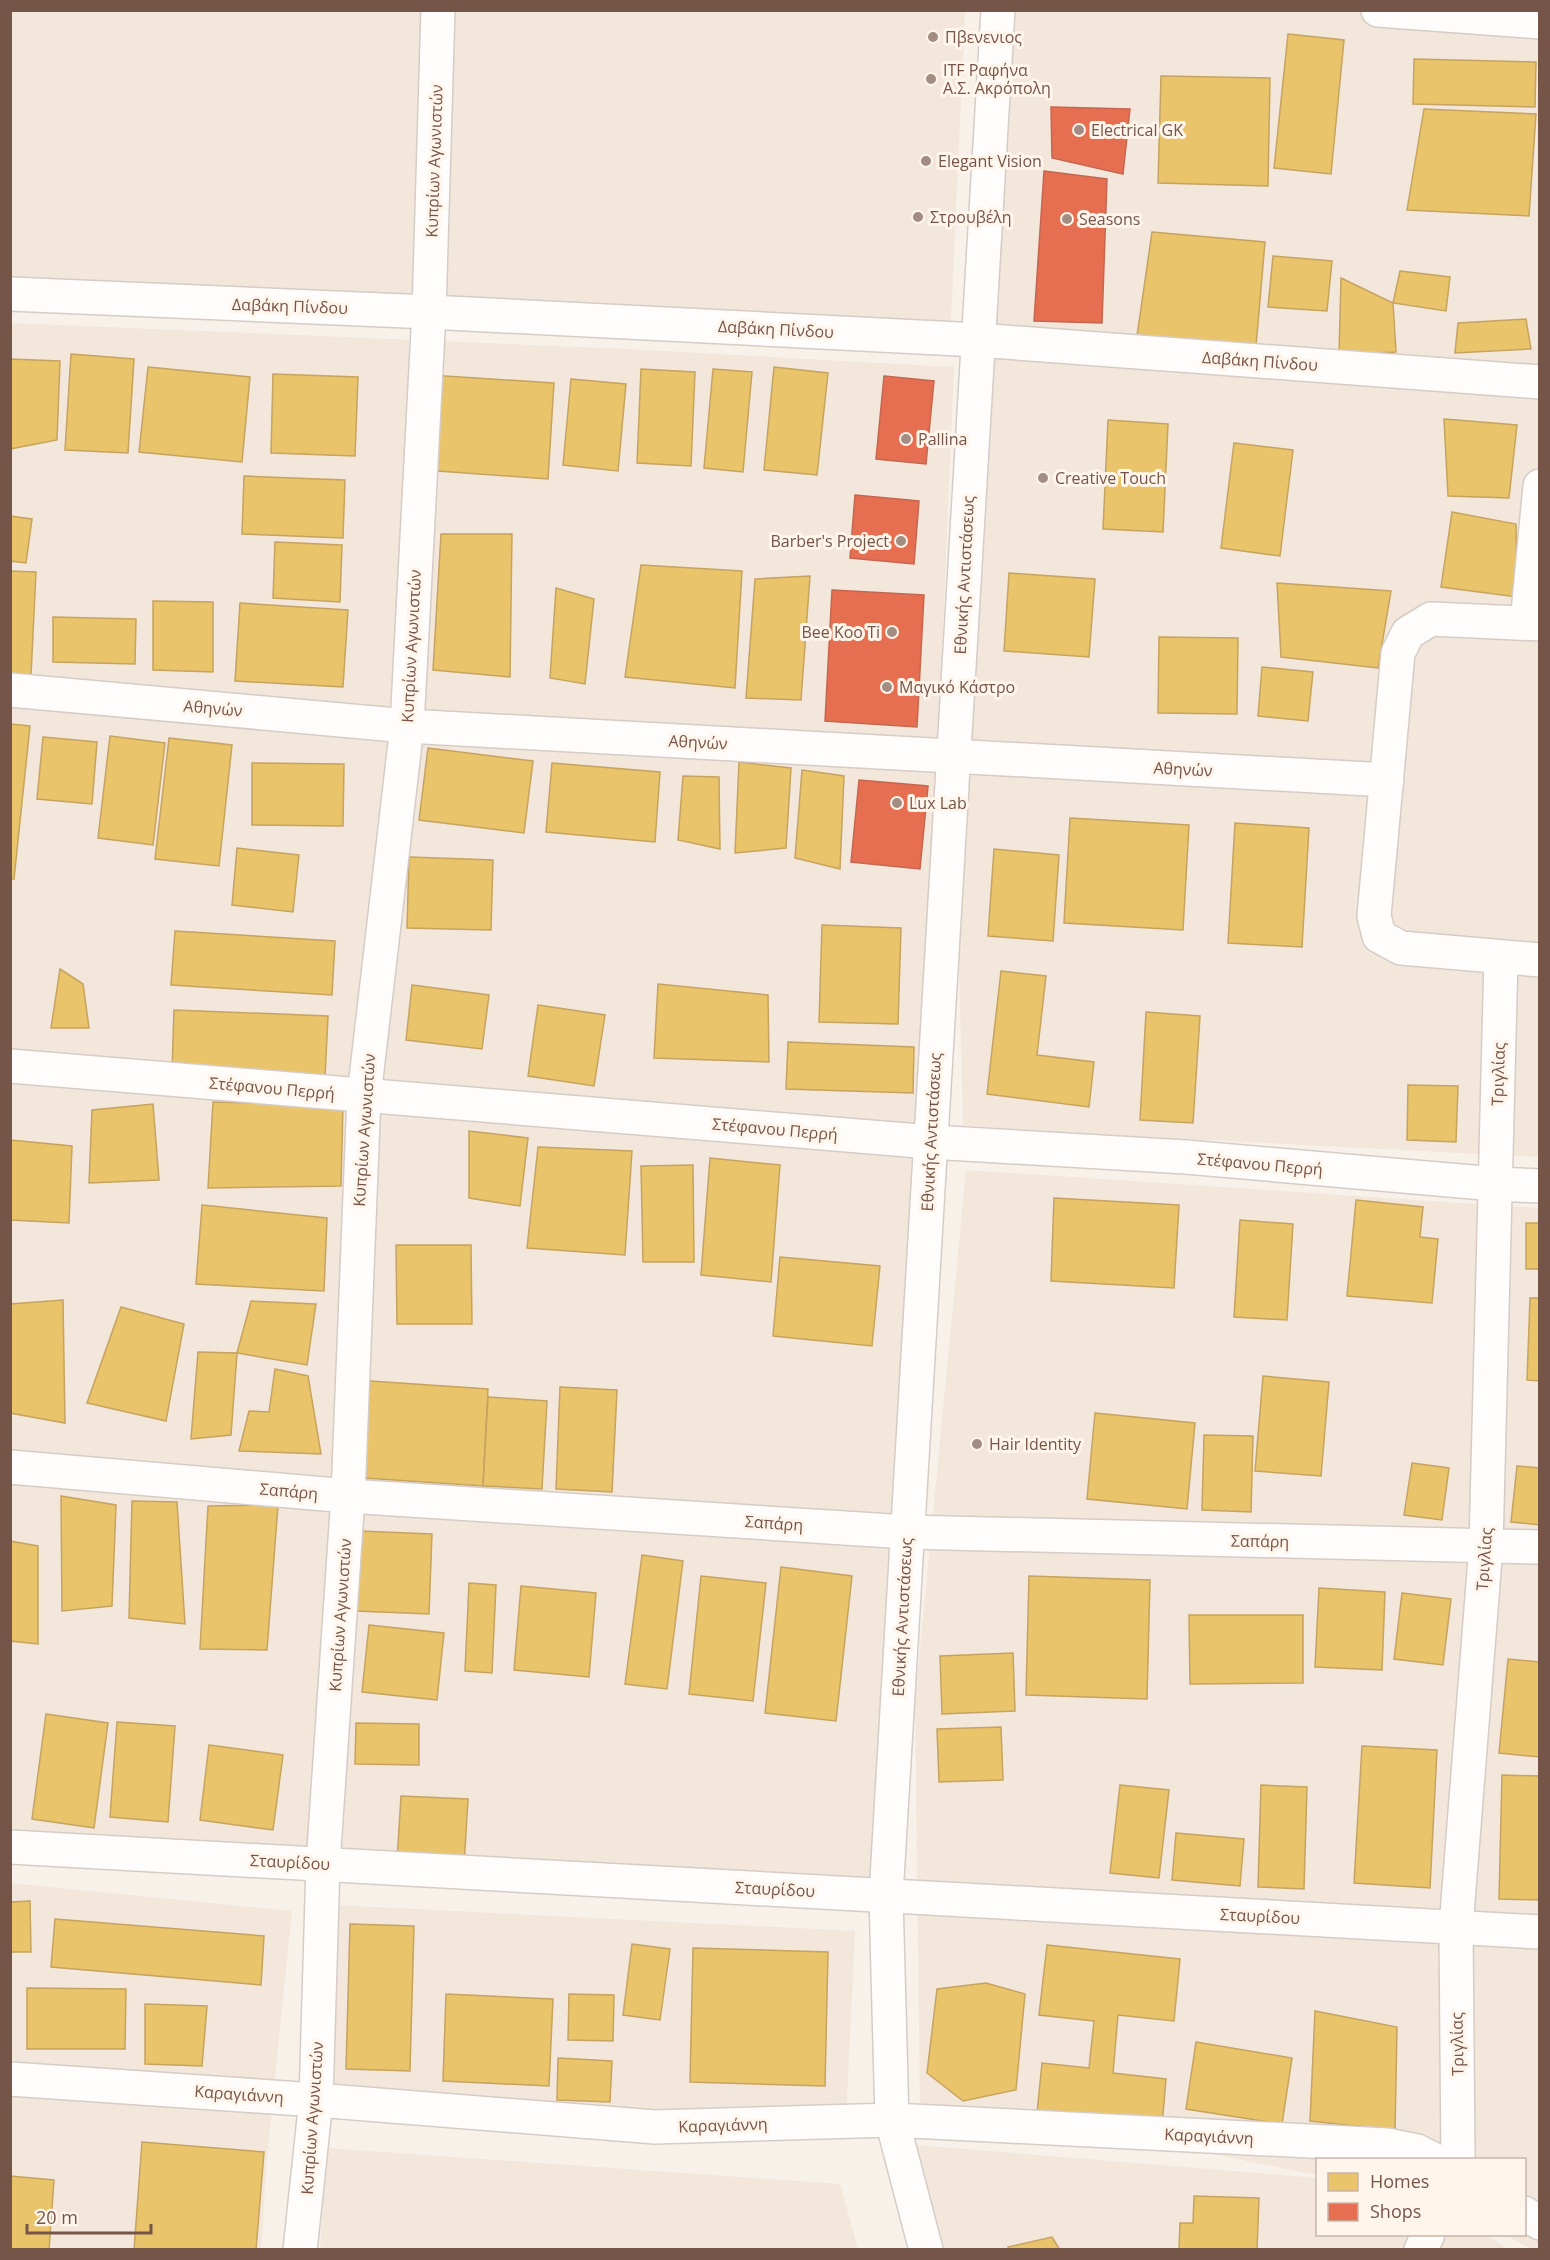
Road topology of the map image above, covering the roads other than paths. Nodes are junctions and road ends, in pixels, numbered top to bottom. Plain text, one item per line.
1 (438, 10) edge
2 (998, 10) edge
3 (1378, 10) edge
4 (1539, 22) edge
5 (10, 294) edge
6 (429, 312) junction
7 (978, 340) junction
8 (1539, 382) edge
9 (1539, 486) edge
10 (1533, 624) edge
11 (10, 690) edge
12 (407, 726) junction
13 (953, 756) junction
14 (1387, 780) junction
15 (1501, 958) junction
16 (1539, 960) edge
17 (10, 1066) edge
18 (364, 1096) junction
19 (931, 1142) junction
20 (1494, 1184) junction
21 (1539, 1186) edge
22 (10, 1467) edge
23 (348, 1496) junction
24 (908, 1532) junction
25 (1486, 1546) junction
26 (1539, 1547) edge
27 (10, 1847) edge
28 (323, 1864) junction
29 (886, 1896) junction
30 (1456, 1927) junction
31 (1539, 1932) edge
32 (10, 2079) edge
33 (316, 2100) junction
34 (892, 2120) junction
35 (1431, 2158) edge
36 (1458, 2158) edge
37 (1526, 2214) edge
38 (1539, 2223) edge
39 (1428, 2236) edge
40 (300, 2250) edge
41 (926, 2250) edge
42 (1421, 2250) edge

1 - 6 street, Κυπρίων Αγωνιστών
2 - 7 street, Εθνικής Αντιστάσεως
3 - 4 street
5 - 6 street, Δαβάκη Πίνδου
6 - 7 street, Δαβάκη Πίνδου
6 - 12 street, Κυπρίων Αγωνιστών
7 - 8 street, Δαβάκη Πίνδου
7 - 13 street, Εθνικής Αντιστάσεως
9 - 10 street
10 - 14 street
11 - 12 street, Αθηνών
12 - 13 street, Αθηνών
12 - 18 street, Κυπρίων Αγωνιστών
13 - 14 street, Αθηνών
13 - 19 street, Εθνικής Αντιστάσεως
14 - 15 street
15 - 16 street
15 - 20 street, Τριγλίας
17 - 18 street, Στέφανου Περρή
18 - 19 street, Στέφανου Περρή
18 - 23 street, Κυπρίων Αγωνιστών
19 - 20 street, Στέφανου Περρή
19 - 24 street, Εθνικής Αντιστάσεως
20 - 21 street, Στέφανου Περρή
20 - 25 street, Τριγλίας
22 - 23 street, Σαπάρη
23 - 24 street, Σαπάρη
23 - 28 street, Κυπρίων Αγωνιστών
24 - 25 street, Σαπάρη
24 - 29 street, Εθνικής Αντιστάσεως
25 - 26 street, Σαπάρη
25 - 30 street, Τριγλίας
27 - 28 street, Σταυρίδου
28 - 29 street, Σταυρίδου
28 - 33 street, Κυπρίων Αγωνιστών
29 - 30 street, Σταυρίδου
29 - 34 street, Εθνικής Αντιστάσεως
30 - 31 street, Σταυρίδου
30 - 36 street, Τριγλίας
32 - 33 street, Καραγιάννη
33 - 34 street, Καραγιάννη
33 - 40 street, Κυπρίων Αγωνιστών
34 - 35 street, Καραγιάννη
34 - 41 street, Εθνικής Αντιστάσεως
37 - 38 street
39 - 42 street

